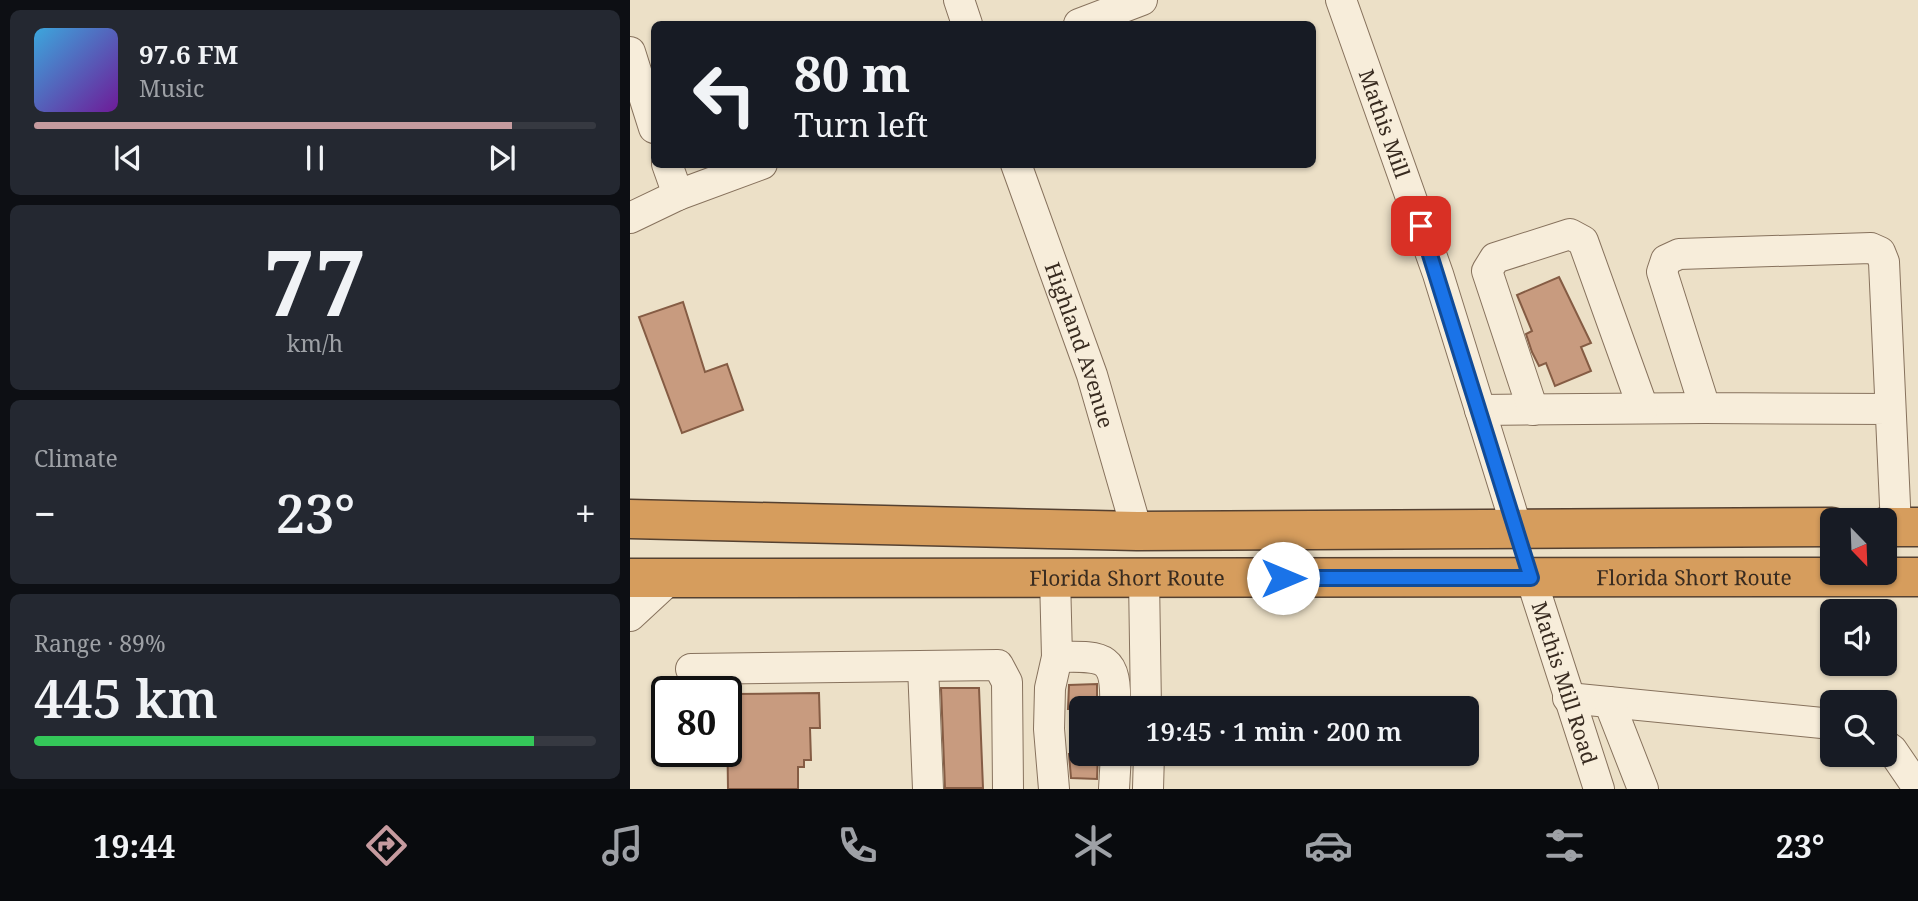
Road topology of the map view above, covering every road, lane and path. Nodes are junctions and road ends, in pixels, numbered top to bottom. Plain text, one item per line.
1 (959, 0) edge
2 (1142, 0) edge
3 (1341, 0) edge
4 (966, 21) edge
5 (1087, 21) edge
6 (630, 52) edge
7 (651, 118) edge
8 (668, 168) edge
9 (751, 168) edge
10 (1017, 168) edge
11 (678, 195) junction
12 (630, 218) edge
13 (1643, 408) junction
14 (1705, 408) junction
15 (1891, 409) junction
16 (1480, 410) junction
17 (1533, 410) junction
18 (630, 519) edge
19 (1820, 527) edge
20 (1899, 527) edge
21 (1517, 530) junction
22 (1137, 531) junction
23 (1055, 577) junction
24 (1918, 577) edge
25 (630, 578) edge
26 (671, 578) junction
27 (1144, 578) junction
28 (1531, 578) junction
29 (630, 616) edge
30 (1057, 657) junction
31 (998, 665) junction
32 (923, 666) junction
33 (691, 669) dead end
34 (1116, 696) edge
35 (1146, 696) edge
36 (1568, 698) junction
37 (1609, 702) junction
38 (1820, 723) edge
39 (1897, 757) edge
40 (1115, 766) edge
41 (1149, 766) edge
42 (1055, 784) edge
43 (1918, 788) edge
44 (928, 789) edge
45 (996, 789) edge
46 (1008, 789) edge
47 (1114, 789) edge
48 (1148, 789) edge
49 (1599, 789) edge
50 (1643, 789) edge

1 - 4 street
2 - 5 street
3 - 16 street, Mathis Mill
6 - 7 street
8 - 11 street
9 - 11 street
10 - 22 street, Highland Avenue
11 - 12 street
13 - 14 street
13 - 17 street
13 - 17 street
14 - 15 street
14 - 15 street
15 - 20 street
16 - 17 street
16 - 21 street, Mathis Mill
18 - 22 highway
19 - 21 highway
21 - 22 highway
21 - 28 highway
22 - 27 highway
23 - 26 highway, Florida Short Route
23 - 27 highway, Florida Short Route
23 - 30 street
24 - 28 highway, Florida Short Route
25 - 26 highway, Florida Short Route
26 - 29 street
27 - 28 highway, Florida Short Route
27 - 35 street
28 - 36 street, Mathis Mill Road
30 - 34 street
30 - 42 street
31 - 32 street
31 - 45 street
31 - 46 street
32 - 33 street
32 - 44 street
36 - 37 street
36 - 49 street, Mathis Mill Road
37 - 38 street
37 - 50 street
39 - 43 street
40 - 47 street
41 - 48 street

